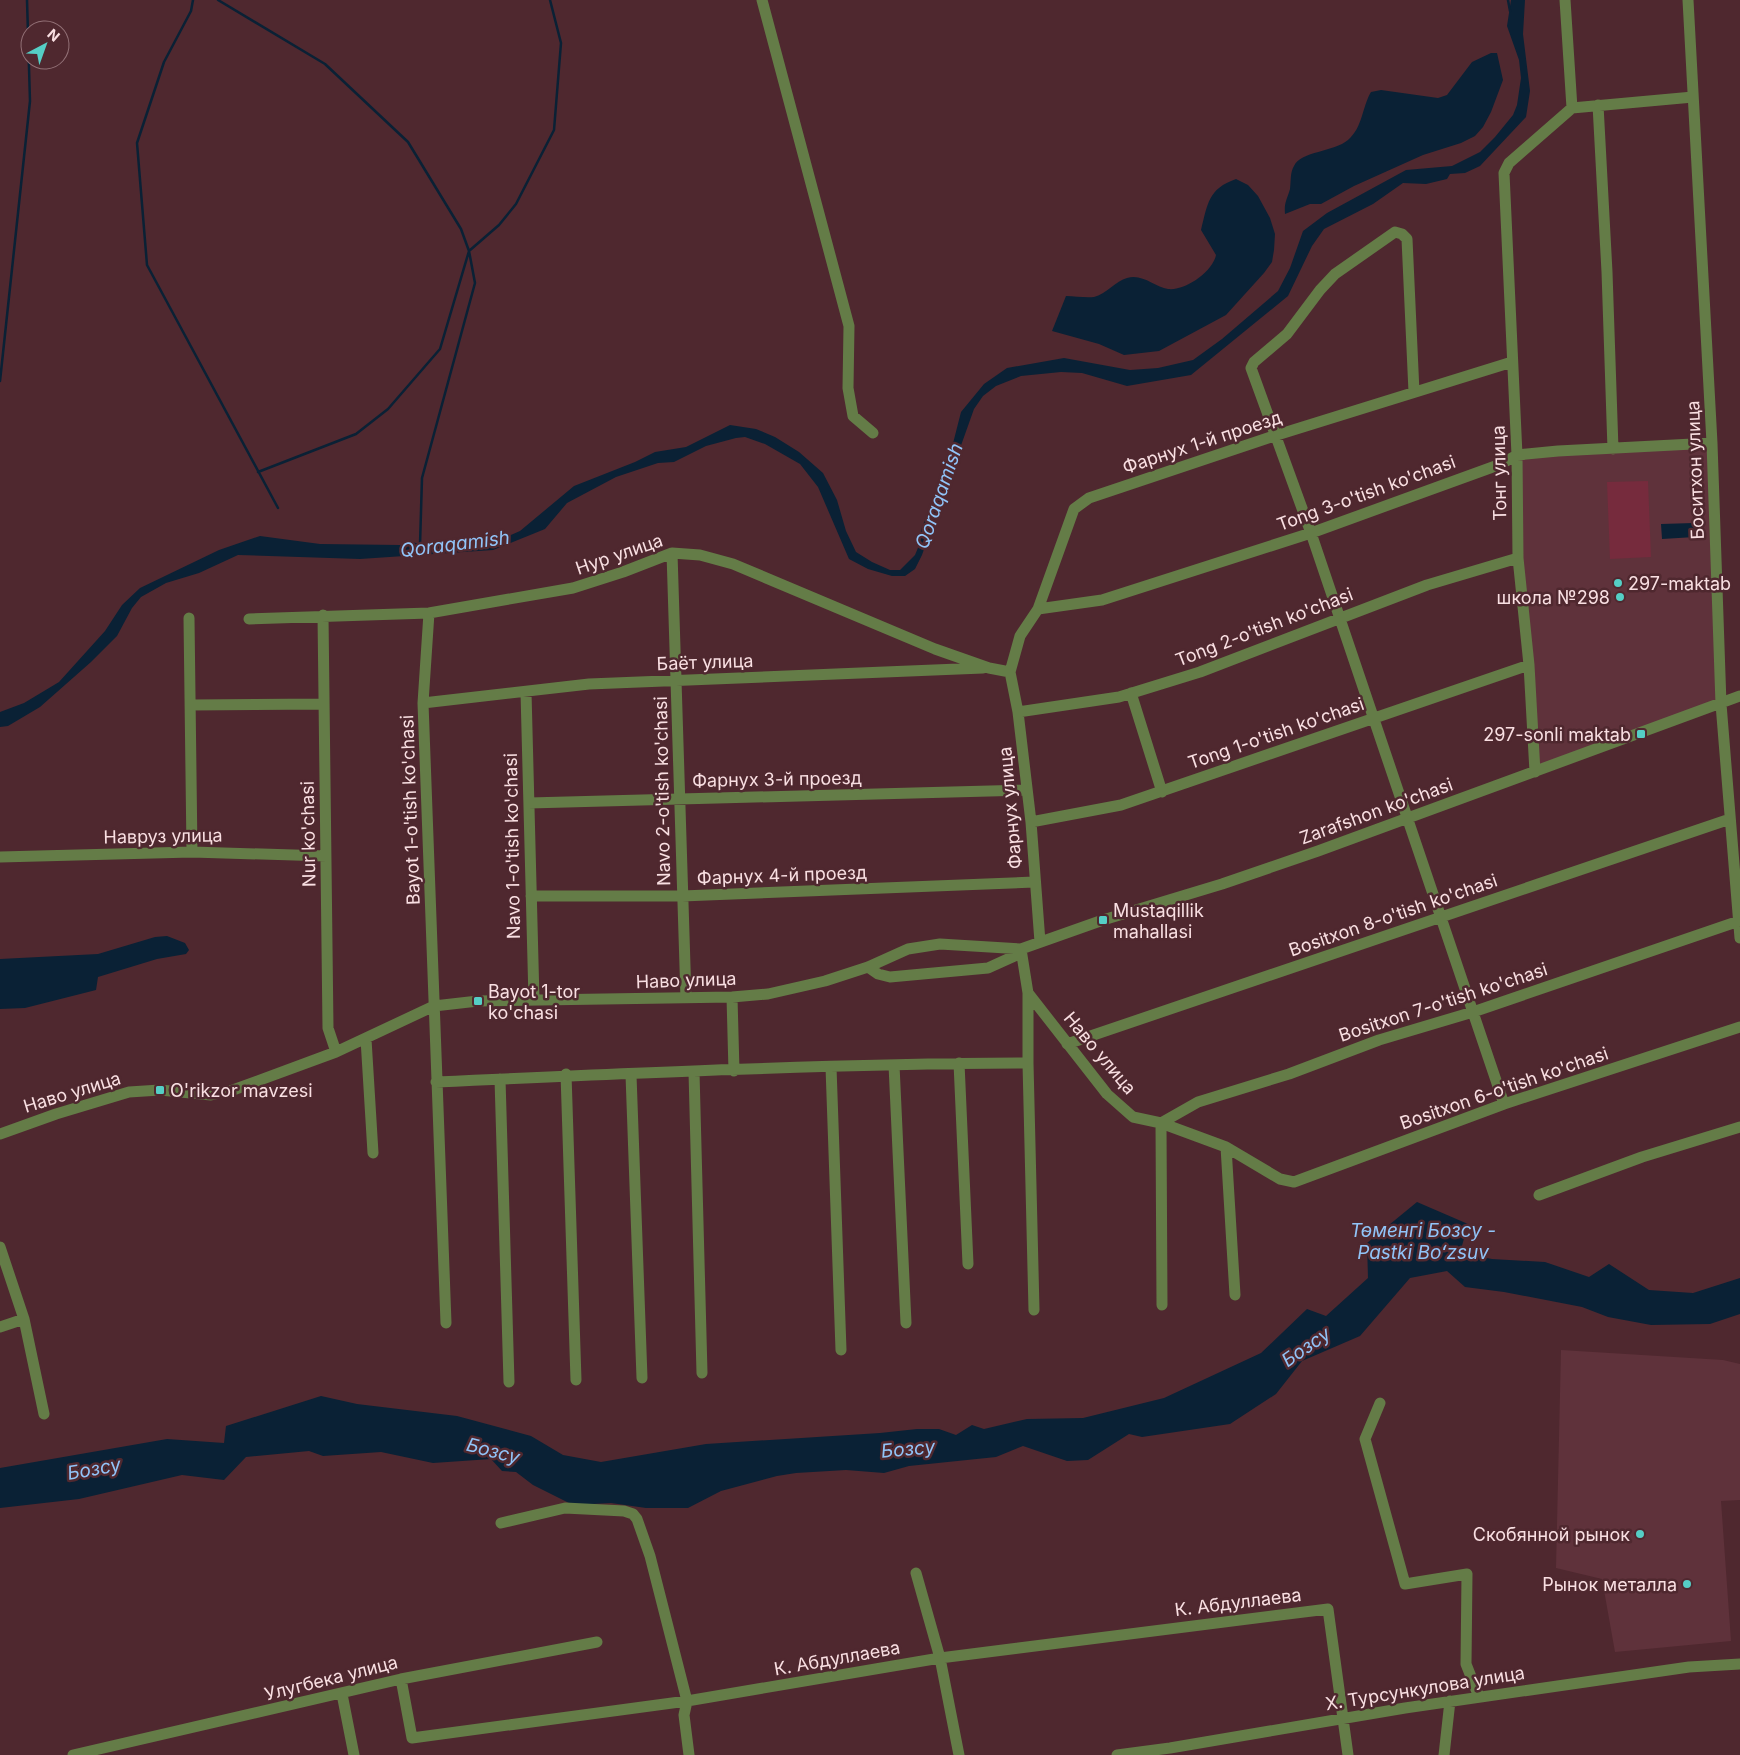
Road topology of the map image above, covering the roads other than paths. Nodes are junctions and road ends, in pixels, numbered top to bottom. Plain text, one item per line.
1 (762, 0) edge
2 (1565, 0) edge
3 (1688, 0) edge
4 (1693, 97) junction
5 (1598, 105) junction
6 (1572, 108) junction
7 (1512, 362) junction
8 (1414, 392) junction
9 (873, 433) dead end
10 (1277, 435) junction
11 (1712, 443) junction
12 (1613, 450) junction
13 (1517, 455) junction
14 (1312, 532) junction
15 (672, 553) junction
16 (1518, 558) junction
17 (1038, 609) junction
18 (429, 613) junction
19 (324, 615) junction
20 (1339, 617) junction
21 (189, 618) dead end
22 (249, 619) dead end
23 (1530, 665) junction
24 (989, 668) junction
25 (1010, 672) junction
26 (677, 680) junction
27 (526, 692) junction
28 (1131, 693) junction
29 (1740, 696) edge
30 (423, 703) junction
31 (324, 704) junction
32 (1722, 704) junction
33 (190, 705) junction
34 (1018, 712) junction
35 (1373, 717) junction
36 (1535, 772) junction
37 (1026, 790) junction
38 (1162, 792) junction
39 (680, 799) junction
40 (529, 803) junction
41 (1408, 818) junction
42 (1730, 819) junction
43 (1031, 822) junction
44 (192, 852) junction
45 (326, 856) junction
46 (0, 857) edge
47 (1034, 882) junction
48 (531, 896) junction
49 (682, 896) junction
50 (1440, 918) junction
51 (1739, 921) edge
52 (1740, 938) edge
53 (1040, 942) junction
54 (1021, 951) junction
55 (868, 967) junction
56 (1028, 994) junction
57 (732, 997) junction
58 (686, 998) junction
59 (534, 1000) junction
60 (434, 1006) junction
61 (1473, 1012) junction
62 (1740, 1026) edge
63 (366, 1039) junction
64 (1067, 1044) junction
65 (336, 1052) junction
66 (959, 1063) junction
67 (1028, 1063) junction
68 (894, 1065) junction
69 (831, 1067) junction
70 (734, 1071) junction
71 (694, 1072) junction
72 (566, 1074) junction
73 (630, 1075) junction
74 (500, 1079) junction
75 (436, 1082) junction
76 (1504, 1104) junction
77 (1161, 1123) junction
78 (1740, 1127) edge
79 (0, 1134) edge
80 (1226, 1147) junction
81 (373, 1153) dead end
82 (1280, 1179) joint
83 (1539, 1195) dead end
84 (0, 1247) edge
85 (3, 1262) edge
86 (968, 1264) dead end
87 (1236, 1296) dead end
88 (1162, 1305) dead end
89 (1034, 1310) dead end
90 (24, 1319) junction
91 (446, 1323) dead end
92 (906, 1323) dead end
93 (0, 1327) edge
94 (841, 1350) dead end
95 (702, 1373) dead end
96 (642, 1378) dead end
97 (576, 1380) dead end
98 (509, 1382) dead end
99 (1380, 1403) dead end
100 (44, 1414) dead end
101 (502, 1523) dead end
102 (916, 1573) dead end
103 (597, 1642) dead end
104 (940, 1658) junction
105 (1740, 1664) edge
106 (402, 1679) junction
107 (342, 1694) junction
108 (1479, 1697) junction
109 (687, 1701) junction
110 (1450, 1701) junction
111 (1343, 1718) junction
112 (129, 1749) edge
113 (1170, 1752) edge
114 (74, 1755) edge
115 (354, 1755) edge
116 (689, 1755) edge
117 (959, 1755) edge
118 (1117, 1755) edge
119 (1348, 1755) edge
120 (1444, 1755) edge

1 - 9 street
2 - 6 street
3 - 4 street, Боситхон улица
4 - 5 street
4 - 11 street, Боситхон улица
5 - 6 street
5 - 12 street
6 - 7 street, Тонг улица
7 - 8 street, Фарнух 1-й проезд
7 - 13 street, Тонг улица
8 - 10 street, Фарнух 1-й проезд
8 - 10 street
10 - 14 street
10 - 17 street, Фарнух 1-й проезд
11 - 12 street, Tong 3-o'tish ko'chasi
11 - 32 street, Боситхон улица
12 - 13 street, Tong 3-o'tish ko'chasi
13 - 14 street, Tong 3-o'tish ko'chasi
13 - 16 street, Тонг улица
14 - 17 street, Tong 3-o'tish ko'chasi
14 - 20 street
15 - 18 street, Нур улица
15 - 24 street, Нур улица
15 - 26 street, Navo 2-o'tish ko'chasi
16 - 20 street, Tong 2-o'tish ko'chasi
16 - 23 street, Тонг улица
17 - 25 street, Фарнух 1-й проезд
18 - 19 street, Нур улица
18 - 30 street, Bayot 1-o'tish ko'chasi
19 - 22 street, Нур улица
19 - 31 street, Nur ko'chasi
20 - 28 street, Tong 2-o'tish ko'chasi
20 - 35 street
21 - 33 street
23 - 35 street, Tong 1-o'tish ko'chasi
23 - 36 street, Тонг улица
24 - 25 street, Нур улица
24 - 26 street, Баёт улица
25 - 34 street, Фарнух улица
26 - 27 street, Баёт улица
26 - 39 street, Navo 2-o'tish ko'chasi
27 - 30 street, Баёт улица
27 - 40 street, Navo 1-o'tish ko'chasi
28 - 34 street, Tong 2-o'tish ko'chasi
28 - 38 street
29 - 32 street, Zarafshon ko'chasi
30 - 60 street, Bayot 1-o'tish ko'chasi
31 - 33 street
31 - 45 street, Nur ko'chasi
32 - 36 street, Zarafshon ko'chasi
32 - 42 street, Боситхон улица
33 - 44 street
34 - 37 street, Фарнух улица
35 - 38 street, Tong 1-o'tish ko'chasi
35 - 41 street
36 - 41 street, Zarafshon ko'chasi
37 - 39 street, Фарнух 3-й проезд
37 - 43 street, Фарнух улица
38 - 43 street, Tong 1-o'tish ko'chasi
39 - 40 street, Фарнух 3-й проезд
39 - 49 street, Navo 2-o'tish ko'chasi
40 - 48 street, Navo 1-o'tish ko'chasi
41 - 50 street
41 - 53 street, Zarafshon ko'chasi
42 - 50 street, Bositxon 8-o'tish ko'chasi
42 - 51 street, Боситхон улица
43 - 47 street, Фарнух улица
44 - 45 street, Навруз улица
44 - 46 street, Навруз улица
45 - 65 street, Nur ko'chasi
47 - 49 street, Фарнух 4-й проезд
47 - 53 street, Фарнух улица
48 - 49 street, Фарнух 4-й проезд
48 - 59 street, Navo 1-o'tish ko'chasi
49 - 58 street, Navo 2-o'tish ko'chasi
50 - 61 street
50 - 64 street, Bositxon 8-o'tish ko'chasi
51 - 52 street, Боситхон улица
51 - 61 street, Bositxon 7-o'tish ko'chasi
53 - 54 street, Zarafshon ko'chasi
54 - 55 street, Наво улица
54 - 55 street, Zarafshon ko'chasi
54 - 56 street, Наво улица
55 - 57 street, Наво улица
56 - 64 street, Наво улица
56 - 67 street
57 - 58 street, Наво улица
57 - 70 street
58 - 59 street, Наво улица
59 - 60 street, Наво улица
60 - 63 street, Наво улица
60 - 75 street, Bayot 1-o'tish ko'chasi
61 - 76 street
61 - 77 street, Bositxon 7-o'tish ko'chasi
62 - 76 street, Bositxon 6-o'tish ko'chasi
63 - 65 street, Наво улица
63 - 81 street
64 - 77 street, Наво улица
65 - 79 street, Наво улица
66 - 67 street
66 - 68 street
66 - 86 street
67 - 89 street
68 - 69 street
68 - 92 street
69 - 70 street
69 - 94 street
70 - 71 street
71 - 73 street
71 - 95 street
72 - 73 street
72 - 74 street
72 - 97 street
73 - 96 street
74 - 75 street
74 - 98 street
75 - 91 street, Bayot 1-o'tish ko'chasi
76 - 82 street, Bositxon 6-o'tish ko'chasi
77 - 80 street, Наво улица
77 - 88 street
78 - 83 street
80 - 82 street, Наво улица
80 - 87 street
84 - 85 street
85 - 90 street
90 - 93 street
90 - 100 street
99 - 108 street
101 - 109 street
102 - 104 street
103 - 106 street, Улугбека улица
104 - 109 street, К. Абдуллаева
104 - 111 street, К. Абдуллаева
104 - 117 street
105 - 108 street, Х. Турсункулова улица
106 - 107 street, Улугбека улица
106 - 109 street, К. Абдуллаева
107 - 112 street, Улугбека улица
107 - 115 street
108 - 110 street, Х. Турсункулова улица
109 - 116 street
110 - 111 street, Х. Турсункулова улица
110 - 120 street
111 - 113 street, Х. Турсункулова улица
111 - 119 street
112 - 114 street, Улугбека улица
113 - 118 street, Х. Турсункулова улица

